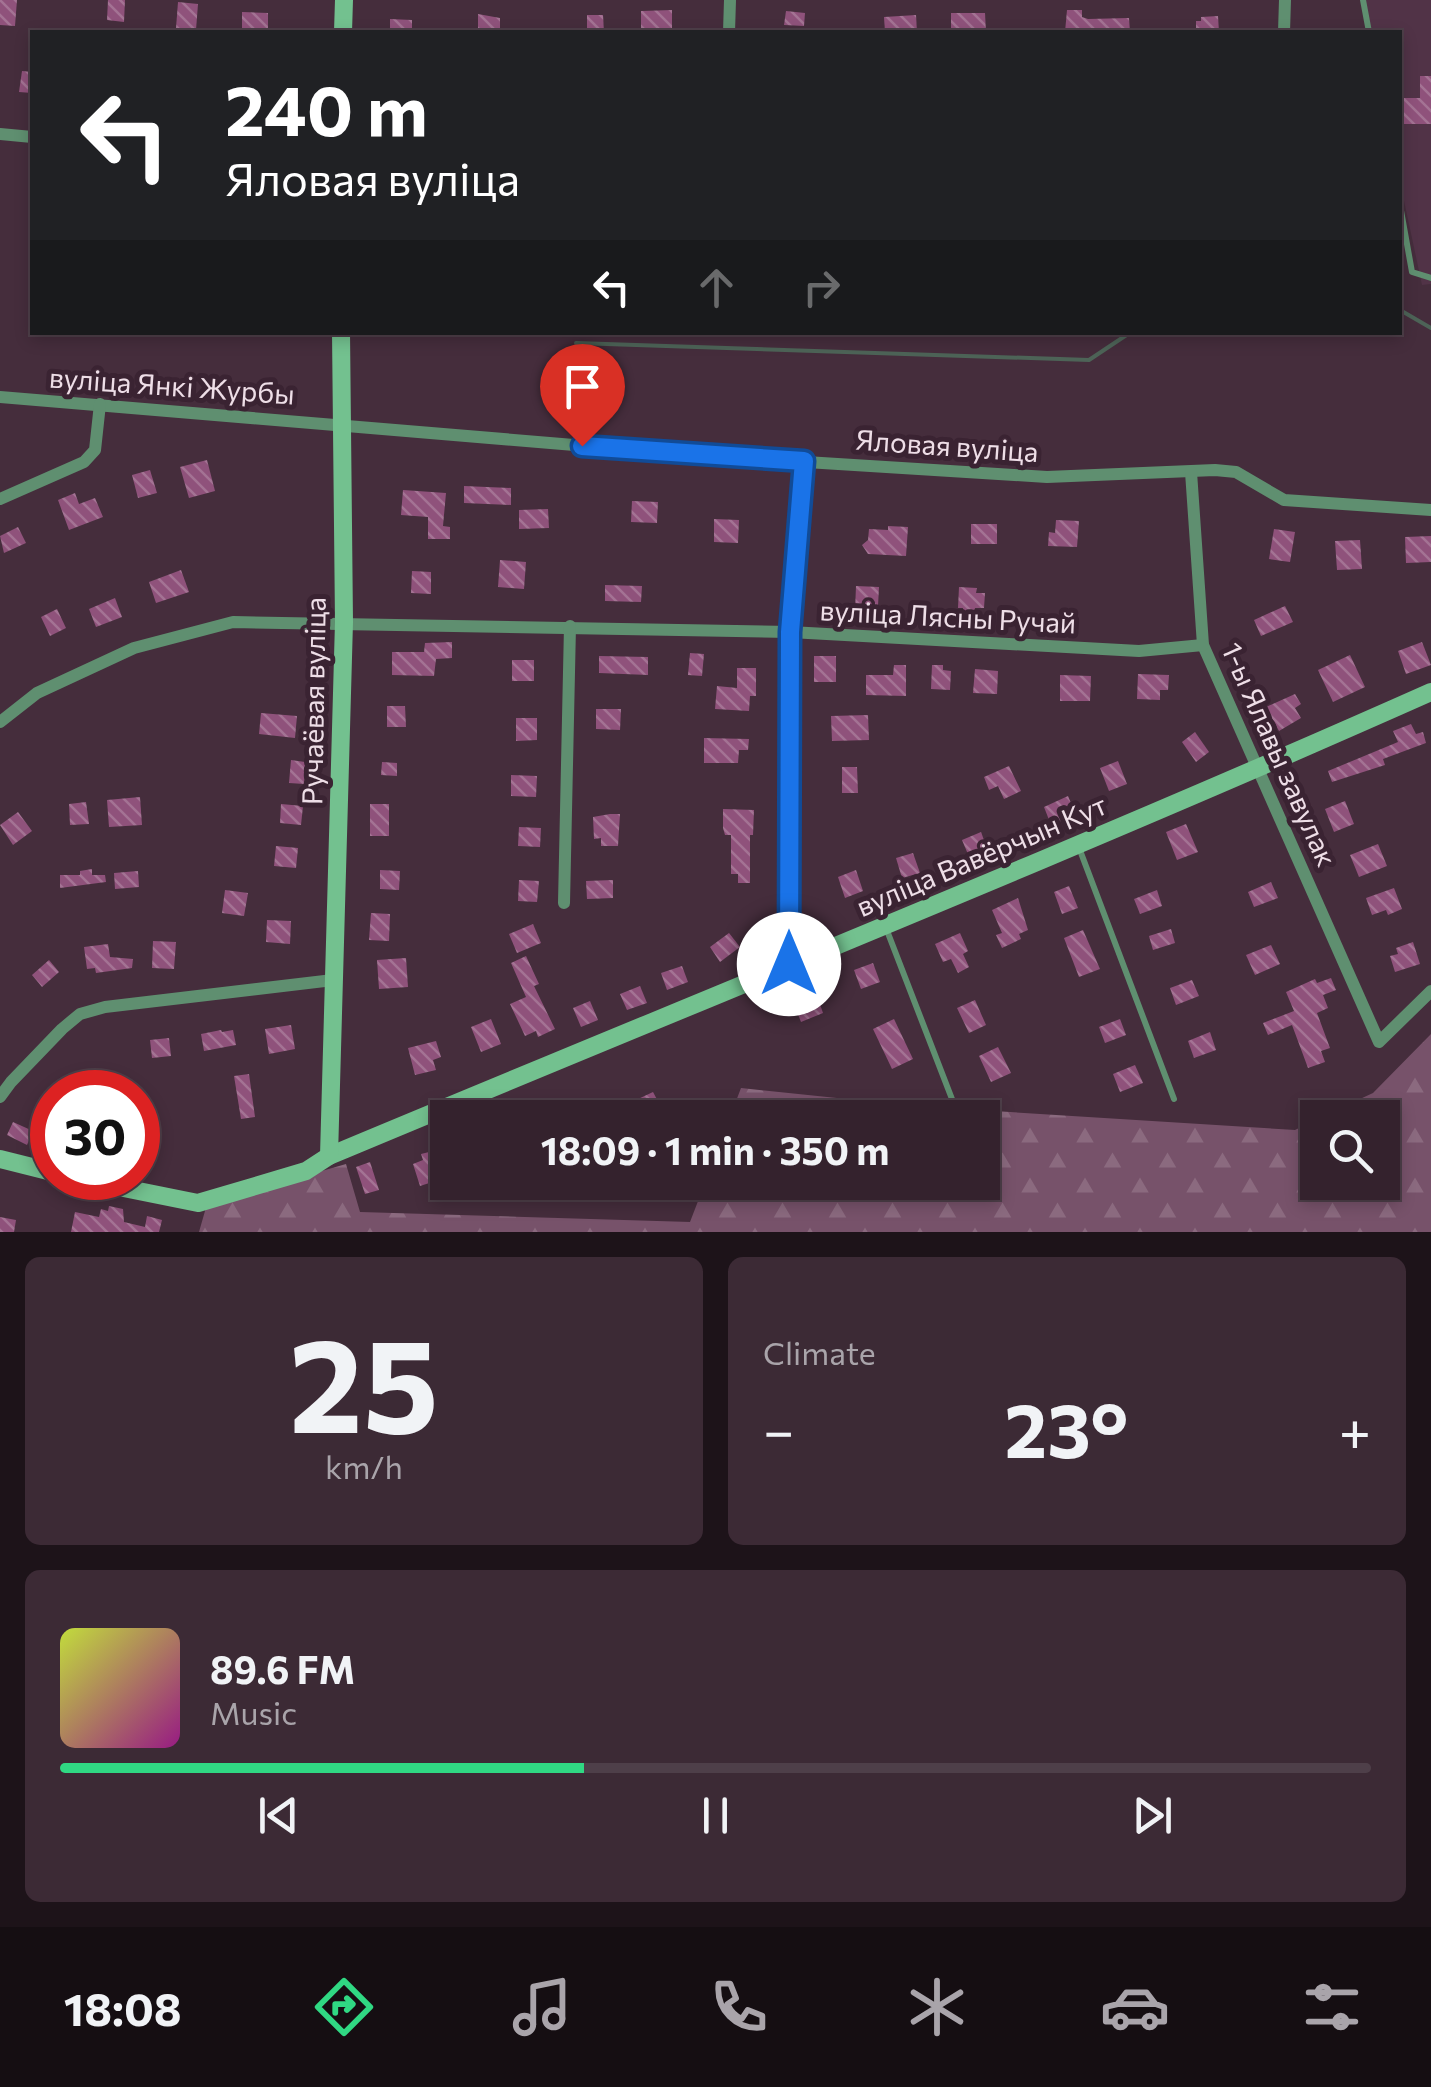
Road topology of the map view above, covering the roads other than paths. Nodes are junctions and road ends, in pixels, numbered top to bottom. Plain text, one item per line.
1 (344, 0) edge
2 (730, 0) edge
3 (1285, 0) edge
4 (1364, 0) edge
5 (344, 30) edge
6 (729, 30) edge
7 (1284, 30) edge
8 (1369, 30) edge
9 (0, 134) edge
10 (30, 137) edge
11 (1402, 216) edge
12 (1431, 278) edge
13 (342, 335) edge
14 (0, 397) edge
15 (100, 404) junction
16 (341, 424) junction
17 (804, 461) junction
18 (1191, 472) junction
19 (0, 499) edge
20 (1431, 510) edge
21 (344, 622) junction
22 (570, 626) junction
23 (790, 632) junction
24 (1203, 646) junction
25 (1431, 692) edge
26 (0, 722) edge
27 (1258, 769) junction
28 (1078, 844) junction
29 (564, 903) dead end
30 (886, 927) junction
31 (789, 964) junction
32 (333, 980) junction
33 (1431, 991) edge
34 (0, 1097) edge
35 (952, 1099) dead end
36 (1174, 1099) dead end
37 (329, 1156) junction
38 (0, 1159) edge
39 (30, 1166) edge
40 (160, 1195) edge

1 - 5 street
2 - 6 street
3 - 7 street
4 - 8 lane
9 - 10 street
11 - 12 lane
13 - 16 street, Ручаёвая вуліца
14 - 15 street, вуліца Янкі Журбы
15 - 16 street, вуліца Янкі Журбы
15 - 19 street
16 - 17 street, Яловая вуліца
16 - 21 street, Ручаёвая вуліца
17 - 18 street, Яловая вуліца
17 - 23 street
18 - 20 street, Яловая вуліца
18 - 24 street, 1-ы Ялавы завулак
21 - 22 street, вуліца Лясны Ручай
21 - 26 street, вуліца Лясны Ручай
21 - 32 street, Ручаёвая вуліца
22 - 23 street, вуліца Лясны Ручай
22 - 29 street
23 - 24 street, вуліца Лясны Ручай
23 - 31 street
24 - 27 street, 1-ы Ялавы завулак
25 - 27 street, вуліца Вавёрчын Кут
27 - 28 street, вуліца Вавёрчын Кут
27 - 33 street, 1-ы Ялавы завулак
28 - 30 street, вуліца Вавёрчын Кут
28 - 36 lane
30 - 31 street, вуліца Вавёрчын Кут
30 - 35 lane
31 - 37 street, вуліца Вавёрчын Кут
32 - 34 street
32 - 37 street, Ручаёвая вуліца
37 - 40 street
38 - 39 street

